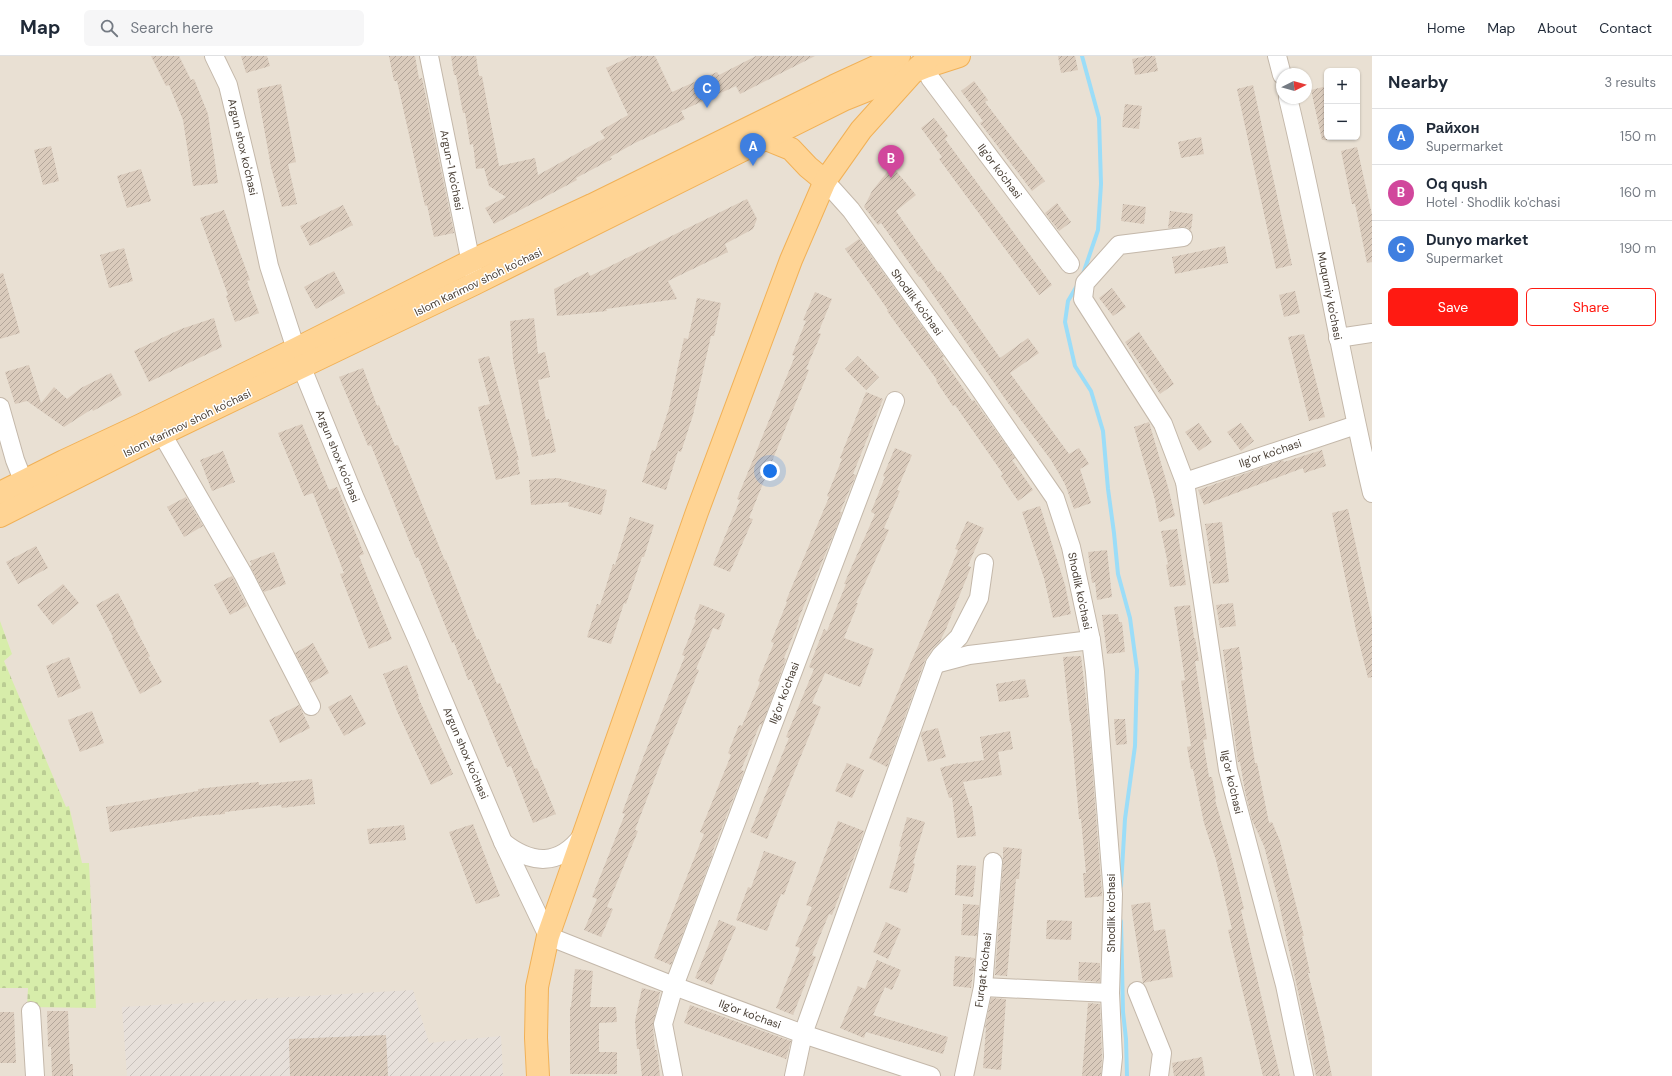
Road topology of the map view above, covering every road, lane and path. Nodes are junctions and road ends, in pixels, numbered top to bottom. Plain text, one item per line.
1 (214, 56) edge
2 (429, 56) edge
3 (899, 56) edge
4 (931, 56) edge
5 (960, 56) edge
6 (1277, 56) edge
7 (1280, 68) edge
8 (922, 75) junction
9 (1289, 104) edge
10 (766, 139) junction
11 (825, 181) junction
12 (1183, 237) dead end
13 (471, 261) junction
14 (1070, 264) dead end
15 (474, 284) junction
16 (1372, 333) edge
17 (1338, 338) junction
18 (299, 359) junction
19 (895, 401) dead end
20 (0, 407) edge
21 (1356, 425) junction
22 (162, 434) junction
23 (1185, 482) junction
24 (27, 491) junction
25 (1372, 493) edge
26 (0, 494) edge
27 (0, 516) edge
28 (984, 563) dead end
29 (1091, 640) junction
30 (935, 664) junction
31 (312, 706) dead end
32 (584, 833) junction
33 (503, 842) junction
34 (993, 862) dead end
35 (548, 936) junction
36 (674, 986) junction
37 (983, 987) junction
38 (1137, 991) dead end
39 (1110, 993) junction
40 (31, 1011) dead end
41 (804, 1034) junction
42 (35, 1076) edge
43 (538, 1076) edge
44 (673, 1076) edge
45 (794, 1076) edge
46 (931, 1076) edge
47 (964, 1076) edge
48 (1111, 1076) edge
49 (1159, 1076) edge
50 (1304, 1076) edge

1 - 18 street, Argun shox ko'chasi
2 - 13 street, Argun-1 ko'chasi
3 - 13 main road, Islom Karimov shoh ko'chasi
4 - 8 main road
5 - 8 main road
6 - 7 street
8 - 10 main road, Islom Karimov shoh ko'chasi
8 - 11 main road
8 - 14 street, Ilg'or ko'chasi
9 - 17 street, Muqumiy ko'chasi
10 - 11 main road
10 - 15 main road, Islom Karimov shoh ko'chasi
11 - 29 street, Shodlik ko'chasi
11 - 32 main road
12 - 23 street, Ilg'or ko'chasi
13 - 15 street, Argun-1 ko'chasi
13 - 18 main road, Islom Karimov shoh ko'chasi
15 - 18 main road, Islom Karimov shoh ko'chasi
16 - 17 street
17 - 21 street, Muqumiy ko'chasi
18 - 22 main road, Islom Karimov shoh ko'chasi
18 - 24 main road, Islom Karimov shoh ko'chasi
18 - 33 street, Argun shox ko'chasi
19 - 36 street, Ilg'or ko'chasi
20 - 24 street
21 - 23 street, Ilg'or ko'chasi
21 - 25 street, Muqumiy ko'chasi
22 - 24 main road, Islom Karimov shoh ko'chasi
22 - 31 street
23 - 50 street, Ilg'or ko'chasi
24 - 26 main road, Islom Karimov shoh ko'chasi
24 - 27 main road, Islom Karimov shoh ko'chasi
28 - 30 street
29 - 30 street
29 - 39 street, Shodlik ko'chasi
30 - 41 street
32 - 33 street
32 - 35 main road
33 - 35 street, Argun shox ko'chasi
34 - 37 street, Furqat ko'chasi
35 - 36 street, Ilg'or ko'chasi
35 - 43 main road
36 - 41 street, Ilg'or ko'chasi
36 - 44 street, Ilg'or ko'chasi
37 - 39 street
37 - 47 street, Furqat ko'chasi
38 - 49 street
39 - 48 street, Shodlik ko'chasi
40 - 42 street
41 - 45 street
41 - 46 street, Ilg'or ko'chasi

